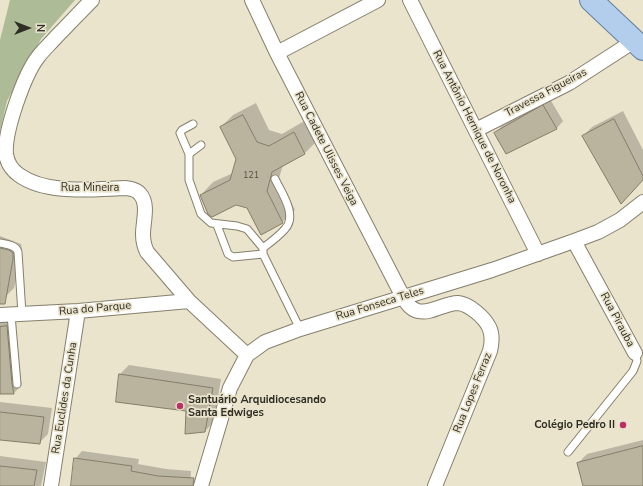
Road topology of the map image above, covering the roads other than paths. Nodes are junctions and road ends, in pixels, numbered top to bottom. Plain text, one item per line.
1 (92, 0) edge
2 (252, 0) edge
3 (378, 0) edge
4 (410, 0) edge
5 (590, 0) edge
6 (639, 45) edge
7 (277, 53) junction
8 (193, 124) dead end
9 (476, 130) junction
10 (201, 145) dead end
11 (189, 154) junction
12 (275, 179) dead end
13 (643, 202) edge
14 (216, 225) junction
15 (574, 241) junction
16 (0, 243) edge
17 (263, 251) junction
18 (538, 254) junction
19 (403, 297) junction
20 (189, 301) junction
21 (78, 311) junction
22 (11, 315) edge
23 (300, 329) junction
24 (247, 355) junction
25 (638, 360) edge
26 (17, 384) dead end
27 (568, 452) dead end
28 (51, 486) edge
29 (201, 486) edge
30 (435, 486) edge

1 - 20 street, Rua Mineira
2 - 7 street, Rua Cadete Ulisses Veiga
3 - 7 street
4 - 9 street, Rua Antônio Hernique de Noronha
5 - 6 main road
6 - 9 street, Travessa Figueiras
7 - 19 street, Rua Cadete Ulisses Veiga
8 - 11 lane
9 - 18 street, Rua Antônio Hernique de Noronha
10 - 11 lane
11 - 14 lane
12 - 17 lane
13 - 15 street, Rua Fonseca Teles
14 - 17 lane
14 - 17 lane
15 - 18 street, Rua Fonseca Teles
15 - 25 street, Rua Pirauba
16 - 22 lane
17 - 23 lane
18 - 19 street, Rua Fonseca Teles
19 - 23 street, Rua Fonseca Teles
19 - 30 street, Rua Lopes Ferraz
20 - 21 street, Rua do Parque
20 - 24 street, Rua Mineira
21 - 22 street, Rua do Parque
21 - 28 street, Rua Euclides da Cunha
22 - 26 lane
23 - 24 street, Rua Fonseca Teles
24 - 29 street, Rua Fonseca Teles
25 - 27 lane, Rua Pirauba

